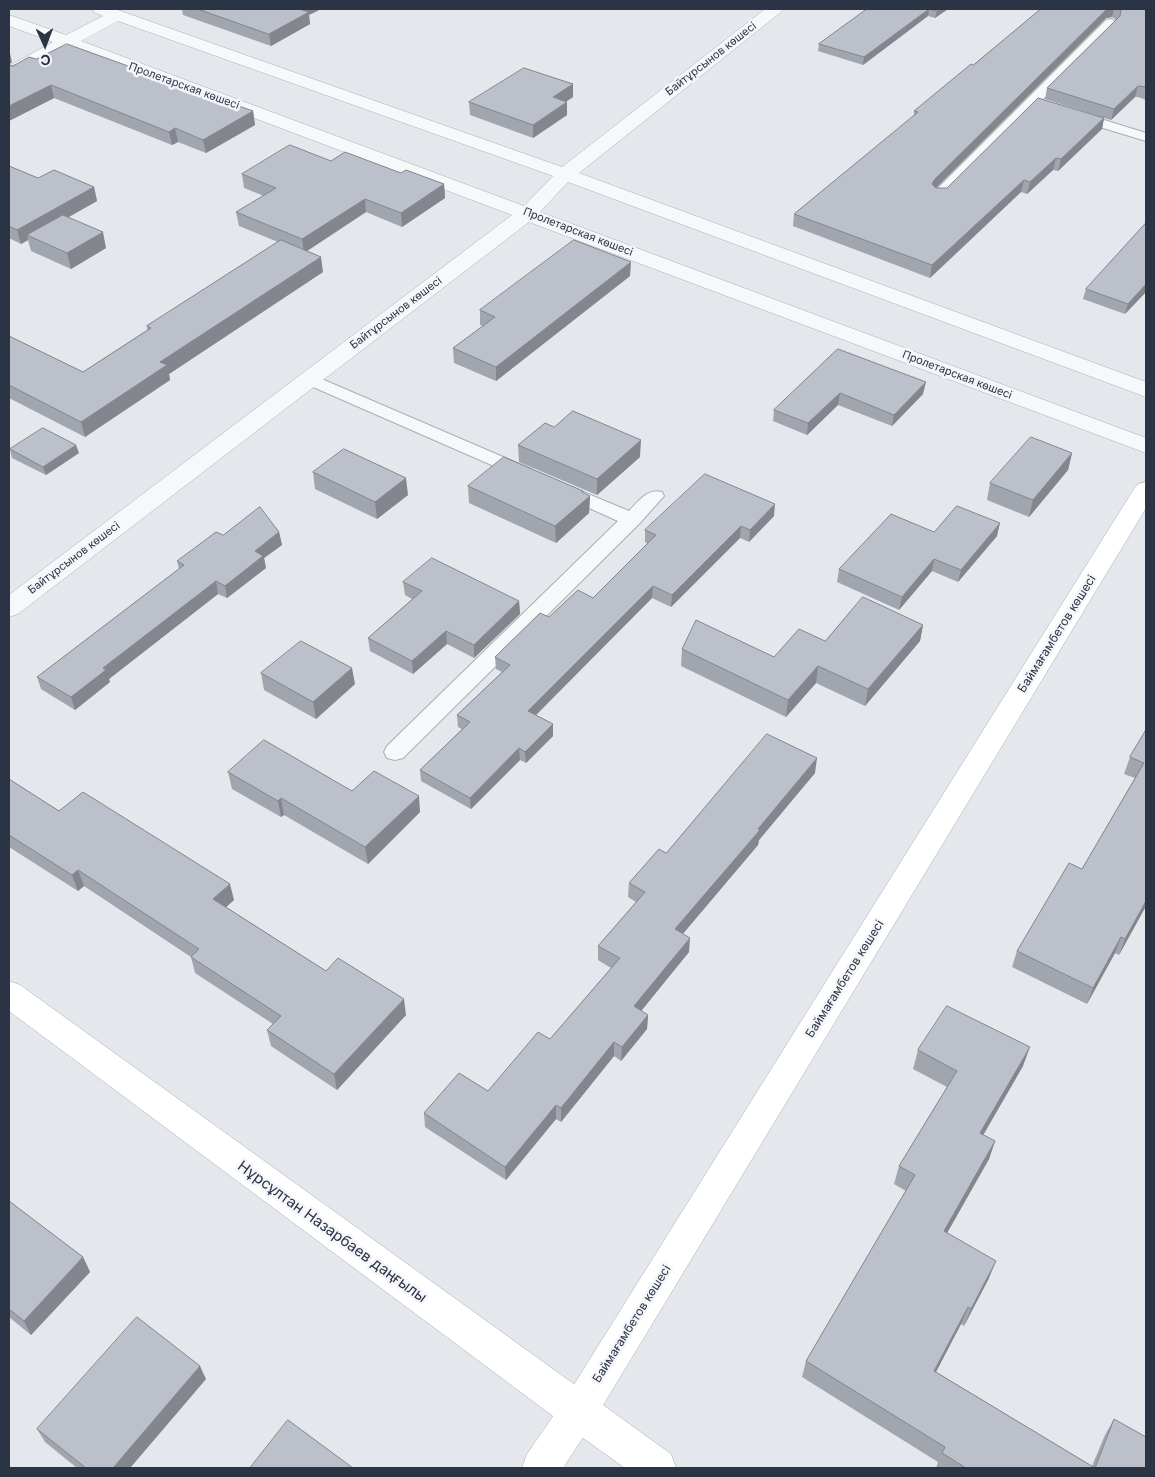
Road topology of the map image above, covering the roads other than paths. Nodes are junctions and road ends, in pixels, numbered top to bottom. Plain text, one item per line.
1 (19, 9) edge
2 (775, 9) edge
3 (108, 12) edge
4 (9, 14) edge
5 (9, 20) edge
6 (1110, 23) edge
7 (66, 42) junction
8 (9, 72) edge
9 (1032, 102) junction
10 (1146, 137) edge
11 (565, 174) junction
12 (939, 195) edge
13 (528, 214) junction
14 (310, 379) junction
15 (1146, 390) edge
16 (1146, 446) edge
17 (1146, 489) edge
18 (655, 496) dead end
19 (632, 520) junction
20 (9, 608) edge
21 (395, 752) dead end
22 (9, 994) edge
23 (578, 1412) junction
24 (541, 1468) edge
25 (657, 1468) edge

1 - 4 street
2 - 11 street, Байтұрсынов көшесі
3 - 7 street
3 - 11 street
5 - 7 street, Пролетарская көшесі
6 - 9 lane
7 - 8 street
7 - 13 street, Пролетарская көшесі
9 - 10 lane
9 - 12 lane
11 - 13 street, Байтұрсынов көшесі
11 - 15 street
13 - 14 street, Байтұрсынов көшесі
13 - 16 street, Пролетарская көшесі
14 - 19 lane
14 - 20 street, Байтұрсынов көшесі
17 - 23 main road, Баймағамбетов көшесі
18 - 19 lane
19 - 21 lane
22 - 23 main road, Нұрсұлтан Назарбаев даңғылы
23 - 24 main road, Баймағамбетов көшесі
23 - 25 main road, Нұрсұлтан Назарбаев даңғылы

